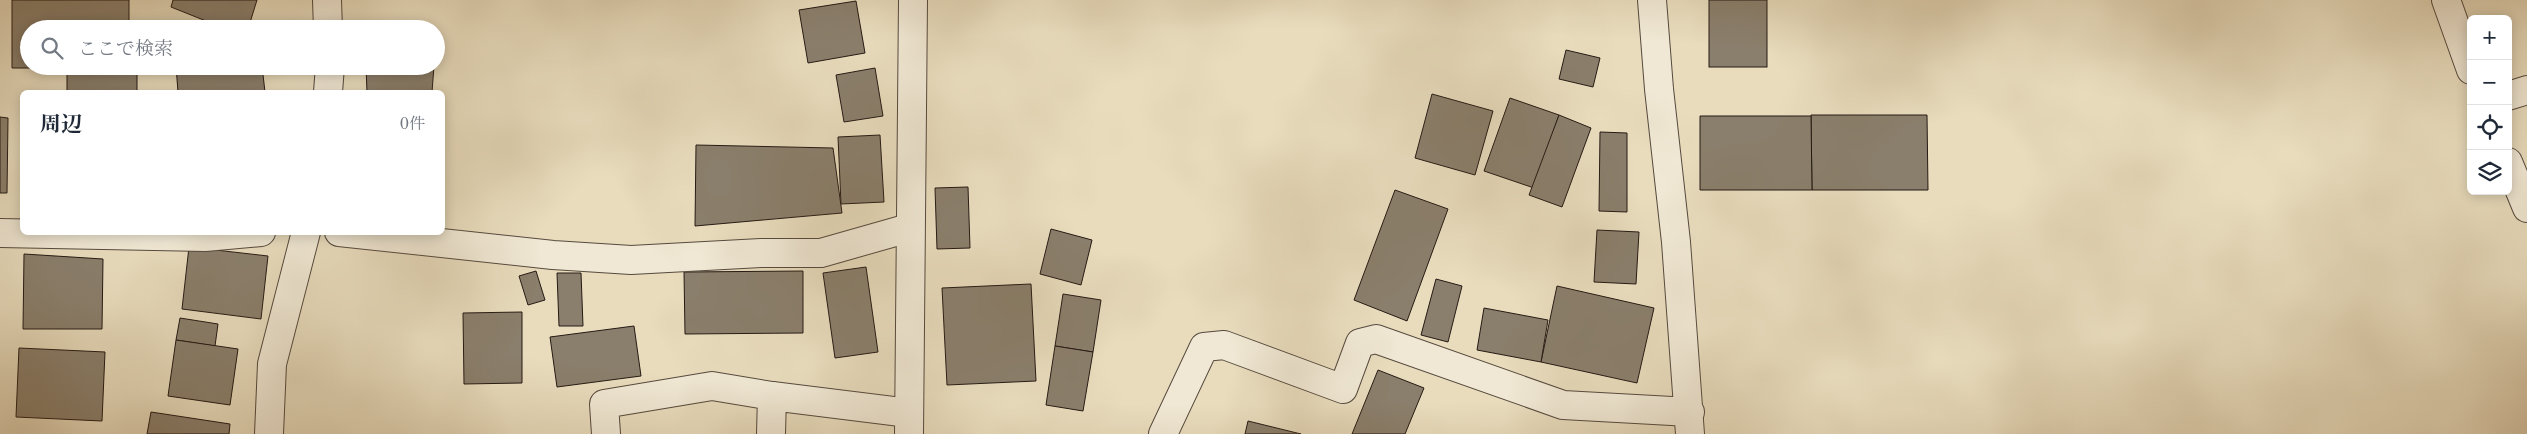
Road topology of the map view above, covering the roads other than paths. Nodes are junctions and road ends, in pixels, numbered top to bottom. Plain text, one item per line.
1 (327, 0) edge
2 (913, 0) edge
3 (1652, 0) edge
4 (2446, 0) edge
5 (328, 20) edge
6 (2467, 60) edge
7 (329, 75) edge
8 (328, 90) edge
9 (2527, 90) edge
10 (2512, 95) edge
11 (2512, 172) edge
12 (2527, 208) edge
13 (909, 228) junction
14 (0, 233) edge
15 (20, 233) edge
16 (103, 235) edge
17 (228, 235) edge
18 (305, 235) edge
19 (367, 235) edge
20 (772, 396) junction
21 (909, 423) edge
22 (1690, 423) edge
23 (269, 434) edge
24 (606, 434) edge
25 (771, 434) edge
26 (1163, 434) edge

1 - 5 street
2 - 13 street
3 - 22 street
4 - 6 street
7 - 8 street
9 - 10 street
11 - 12 street
13 - 19 street
13 - 21 street
14 - 15 street
16 - 17 street
18 - 23 street
20 - 21 street
20 - 24 street
20 - 25 street
22 - 26 street

